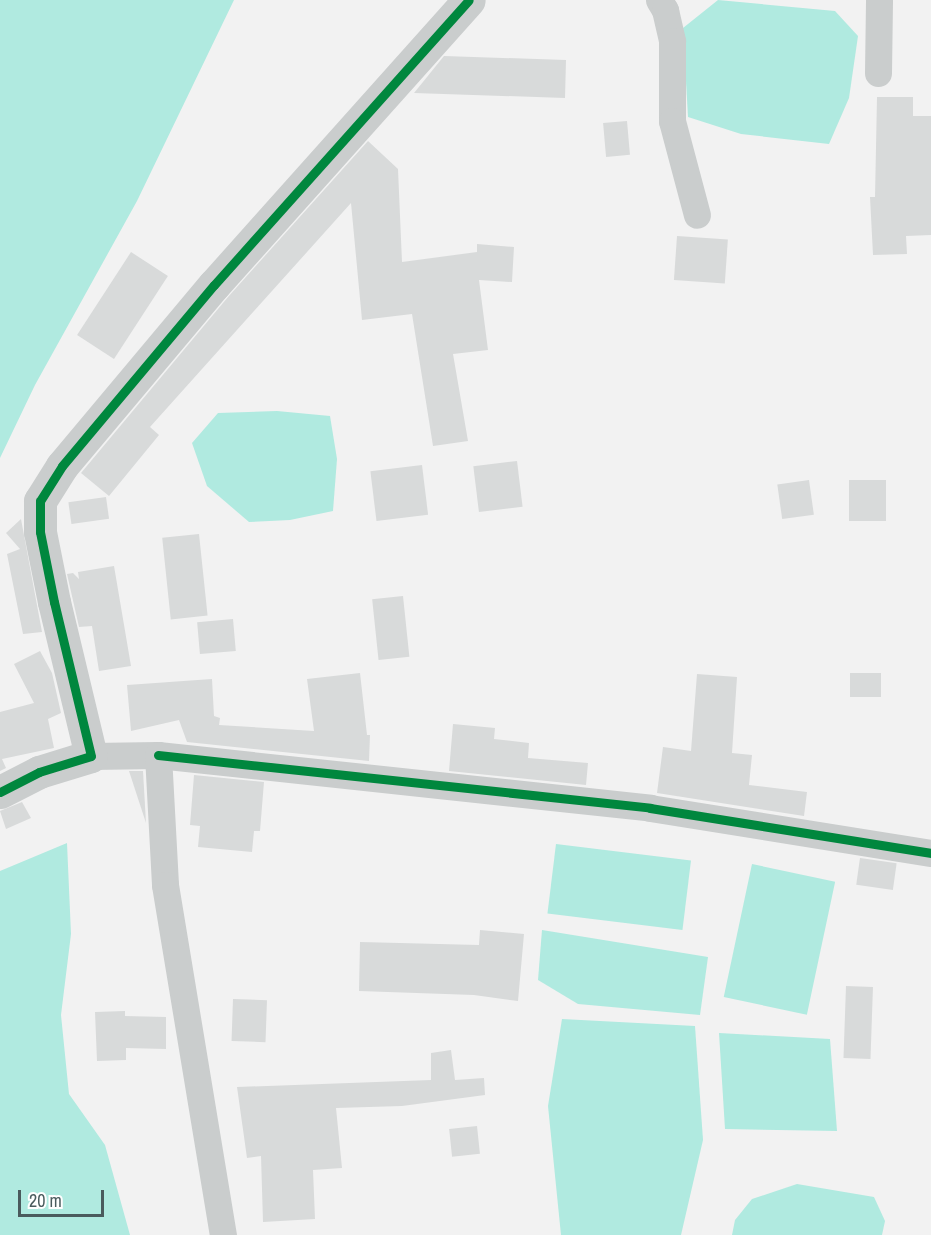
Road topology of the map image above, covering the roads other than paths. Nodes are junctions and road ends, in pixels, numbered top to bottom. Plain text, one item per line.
1 (469, 0) edge
2 (879, 0) edge
3 (669, 3) edge
4 (878, 73) dead end
5 (697, 215) dead end
6 (158, 755) junction
7 (91, 756) junction
8 (0, 792) edge
9 (931, 853) edge
10 (224, 1235) edge

1 - 7 street
2 - 4 street
3 - 5 street
6 - 7 street
6 - 9 street
6 - 10 street
7 - 8 street

